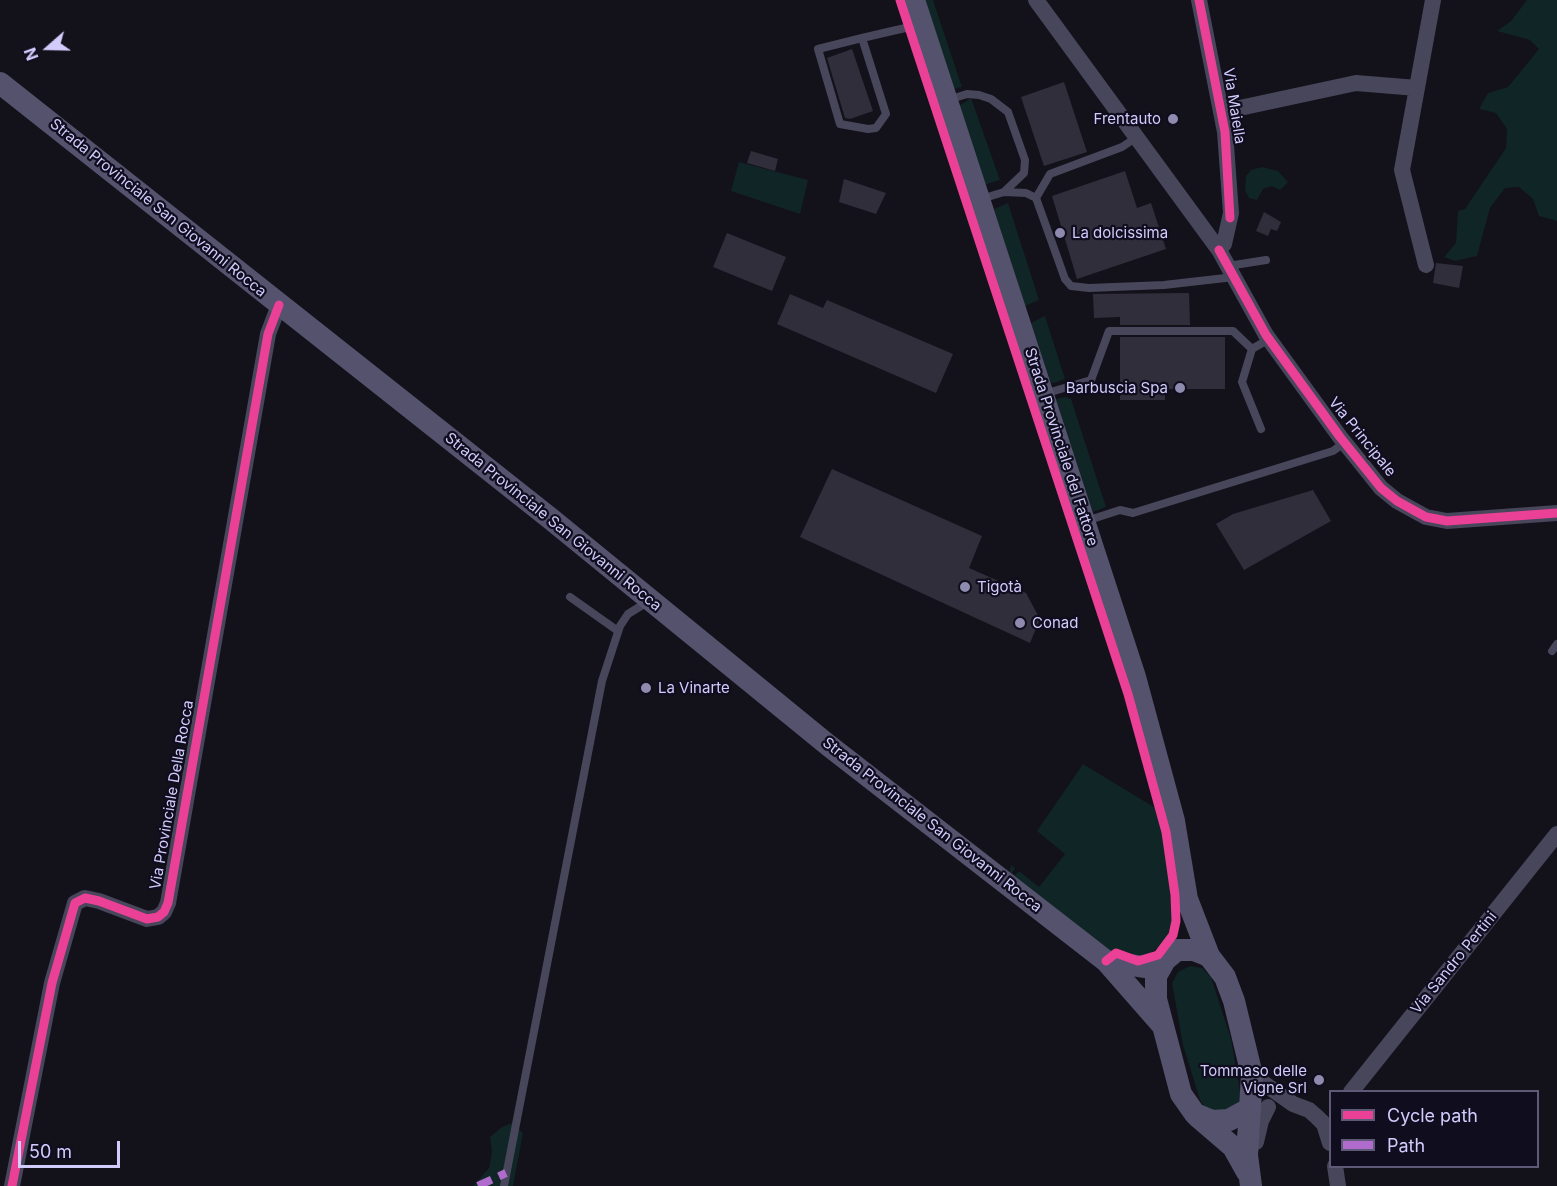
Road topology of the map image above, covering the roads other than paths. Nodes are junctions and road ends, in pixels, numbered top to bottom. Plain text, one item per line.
1 (914, 0) edge
2 (1036, 0) edge
3 (1199, 0) edge
4 (1433, 0) edge
5 (922, 24) junction
6 (862, 38) junction
7 (0, 83) edge
8 (1417, 88) junction
9 (948, 100) junction
10 (1221, 112) junction
11 (1137, 137) junction
12 (1004, 192) junction
13 (1036, 198) junction
14 (981, 199) junction
15 (1219, 250) junction
16 (1266, 260) dead end
17 (1426, 265) dead end
18 (1231, 271) junction
19 (279, 305) junction
20 (1269, 339) junction
21 (1252, 349) junction
22 (1044, 394) junction
23 (1261, 429) dead end
24 (1344, 443) junction
25 (1557, 513) edge
26 (1085, 521) junction
27 (570, 597) dead end
28 (651, 600) junction
29 (618, 631) junction
30 (1557, 834) edge
31 (1187, 899) junction
32 (1171, 955) junction
33 (1209, 956) junction
34 (1106, 961) junction
35 (1163, 1026) junction
36 (1252, 1075) junction
37 (1353, 1090) edge
38 (1293, 1104) junction
39 (1258, 1108) junction
40 (1195, 1114) junction
41 (1327, 1120) edge
42 (1329, 1135) edge
43 (1335, 1168) edge
44 (1251, 1182) edge
45 (12, 1186) edge
46 (504, 1186) edge
47 (1338, 1186) edge

1 - 5 main road, Strada Provinciale del Fattore
2 - 11 street, Via Principale
3 - 10 street, Via Maiella
4 - 8 street
5 - 6 lane
5 - 9 main road, Strada Provinciale del Fattore
6 - 6 lane
7 - 19 main road, Strada Provinciale San Giovanni Rocca
8 - 10 street
8 - 17 street
9 - 12 lane
9 - 14 main road, Strada Provinciale del Fattore
10 - 15 street, Via Maiella
11 - 13 lane
11 - 15 street, Via Principale
12 - 13 lane
12 - 14 lane
13 - 18 lane
14 - 22 main road, Strada Provinciale del Fattore
15 - 18 street, Via Principale
16 - 18 lane
18 - 20 street, Via Principale
19 - 28 main road, Strada Provinciale San Giovanni Rocca
19 - 45 street, Via Provinciale Della Rocca
20 - 21 lane
20 - 24 street, Via Principale
21 - 22 lane
21 - 23 lane
22 - 26 main road, Strada Provinciale del Fattore
24 - 25 street, Via Principale
24 - 26 lane
26 - 31 main road, Strada Provinciale del Fattore
27 - 29 lane
28 - 29 lane
28 - 34 main road, Strada Provinciale San Giovanni Rocca
29 - 46 lane
30 - 37 street, Via Sandro Pertini
31 - 32 main road, Strada Provinciale del Fattore
31 - 33 main road, Strada Provinciale del Fattore
32 - 33 main road
32 - 34 main road, Strada Provinciale San Giovanni Rocca
32 - 35 main road, Strada Provinciale del Fattore
33 - 36 main road, Strada Provinciale del Fattore
34 - 35 main road, Strada Provinciale San Giovanni Rocca
35 - 40 main road, Strada Provinciale del Fattore
36 - 38 street
36 - 39 main road, Strada Provinciale del Fattore
38 - 39 street
38 - 41 street
39 - 40 main road
39 - 44 main road
40 - 44 main road
41 - 42 street
43 - 47 street

